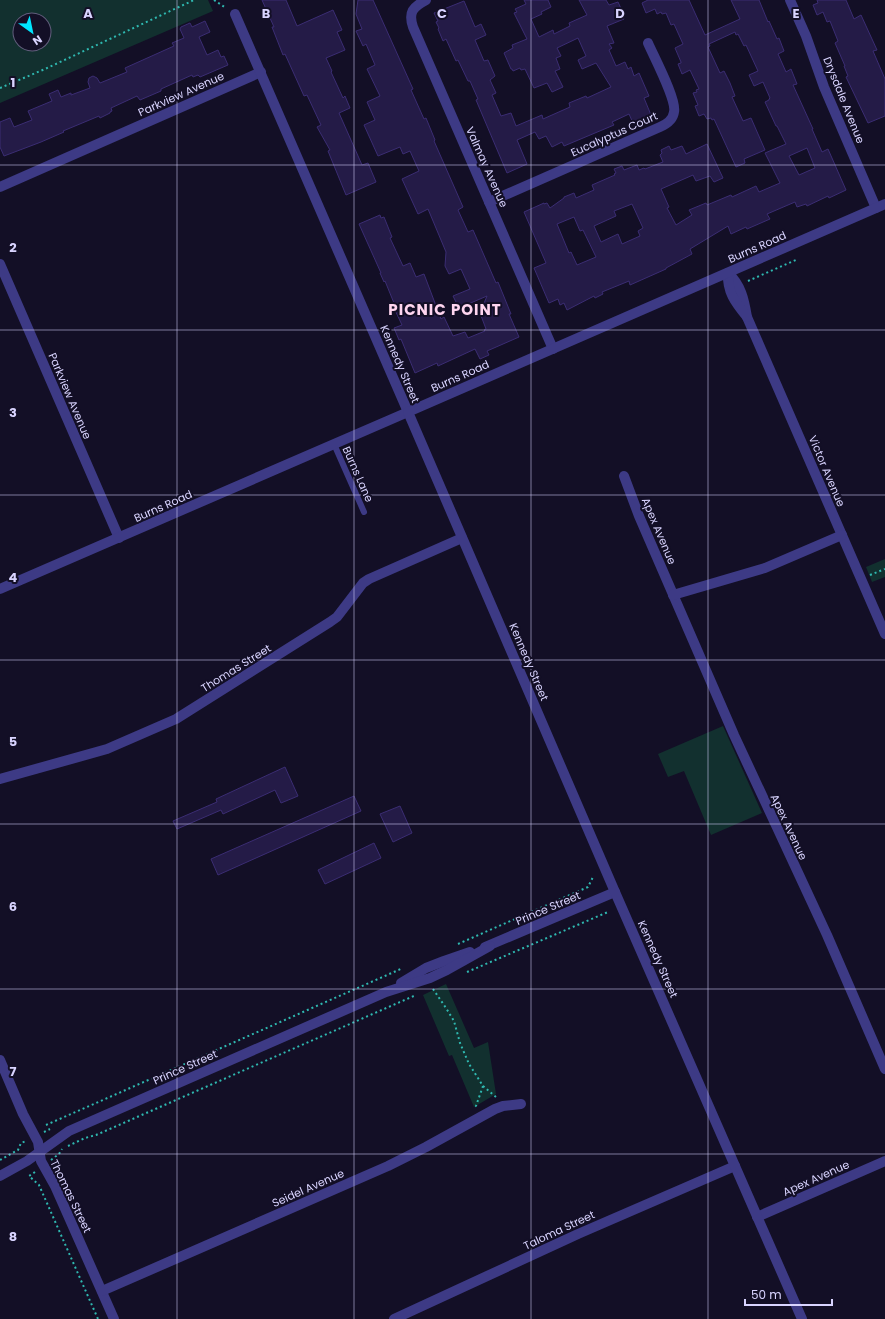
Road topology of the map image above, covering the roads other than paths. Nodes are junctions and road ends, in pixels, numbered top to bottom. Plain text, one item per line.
1 (426, 0) edge
2 (790, 0) edge
3 (235, 14) road end
4 (648, 43) dead end
5 (261, 72) junction
6 (0, 186) edge
7 (489, 202) junction
8 (881, 206) edge
9 (0, 264) edge
10 (728, 272) junction
11 (553, 349) junction
12 (408, 412) junction
13 (334, 444) junction
14 (624, 476) dead end
15 (364, 512) dead end
16 (842, 535) junction
17 (118, 538) junction
18 (462, 538) junction
19 (0, 589) edge
20 (673, 595) junction
21 (885, 634) edge
22 (0, 779) edge
23 (615, 892) junction
24 (0, 1060) edge
25 (885, 1069) edge
26 (521, 1104) dead end
27 (40, 1152) junction
28 (885, 1161) edge
29 (735, 1166) junction
30 (0, 1176) edge
31 (757, 1216) junction
32 (102, 1291) junction
33 (114, 1319) edge
34 (394, 1319) edge
35 (802, 1319) edge

1 - 7 street, Valmay Avenue
2 - 8 street, Drysdale Avenue
3 - 5 street, Kennedy Street
4 - 7 street, Eucalyptus Court
5 - 6 street, Parkview Avenue
5 - 12 street, Kennedy Street
7 - 11 street, Valmay Avenue
8 - 10 street, Burns Road
9 - 17 street, Parkview Avenue
10 - 11 street, Burns Road
10 - 16 street, Victor Avenue
11 - 12 street, Burns Road
12 - 13 street, Burns Road
12 - 18 street, Kennedy Street
13 - 15 lane, Burns Lane
13 - 17 street, Burns Road
14 - 20 street, Apex Avenue
16 - 20 street
16 - 21 street, Victor Avenue
17 - 19 street, Burns Road
18 - 22 street, Thomas Street
18 - 23 street, Kennedy Street
20 - 25 street, Apex Avenue
23 - 27 street, Prince Street
23 - 29 street, Kennedy Street
24 - 27 street, Thomas Street
26 - 32 street, Seidel Avenue
27 - 30 street, Prince Street
27 - 32 street, Thomas Street
28 - 31 street, Apex Avenue
29 - 31 street, Kennedy Street
29 - 34 street, Taloma Street
31 - 35 street, Kennedy Street
32 - 33 street, Thomas Street

